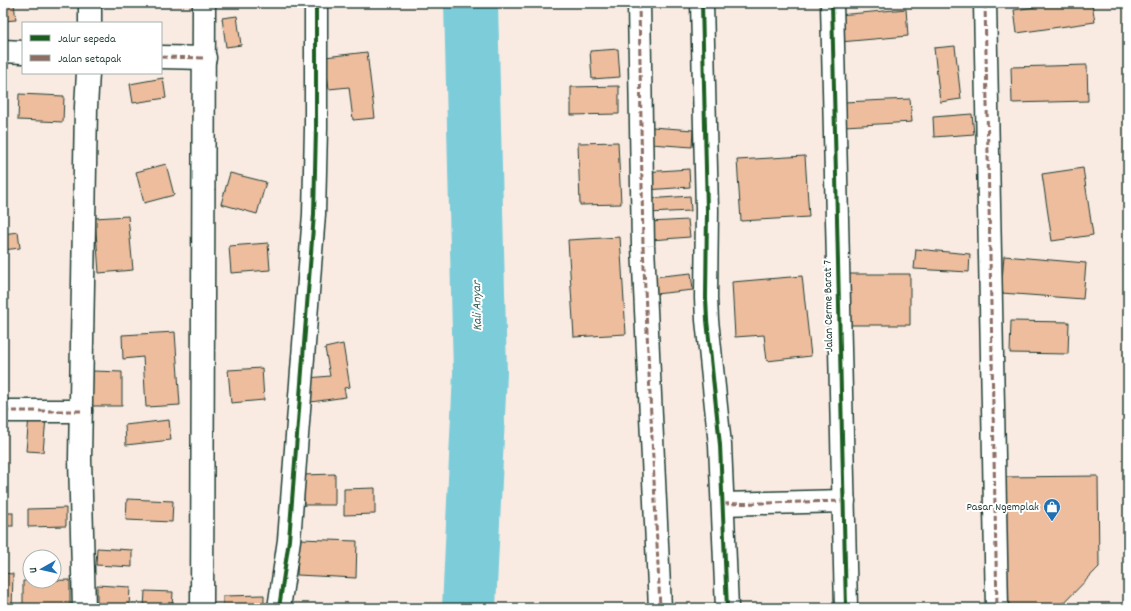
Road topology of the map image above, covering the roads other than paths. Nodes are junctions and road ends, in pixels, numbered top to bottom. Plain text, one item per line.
1 (90, 3) edge
2 (204, 3) edge
3 (316, 3) edge
4 (639, 3) edge
5 (702, 3) edge
6 (832, 3) edge
7 (985, 3) edge
8 (90, 22) edge
9 (3, 51) edge
10 (22, 52) edge
11 (162, 58) edge
12 (205, 58) junction
13 (88, 74) edge
14 (3, 411) edge
15 (81, 411) junction
16 (844, 501) junction
17 (723, 504) junction
18 (84, 608) edge
19 (202, 608) edge
20 (279, 608) edge
21 (660, 608) edge
22 (727, 608) edge
23 (846, 608) edge
24 (997, 608) edge

1 - 8 street
2 - 12 street
3 - 20 street
4 - 21 street
5 - 17 street
6 - 16 street, Jalan Cerme Barat 7
7 - 24 street
9 - 10 street
11 - 12 street
12 - 19 street
13 - 15 street
14 - 15 street
15 - 18 street
16 - 17 street
16 - 23 street, Jalan Cerme Barat 7
17 - 22 street

